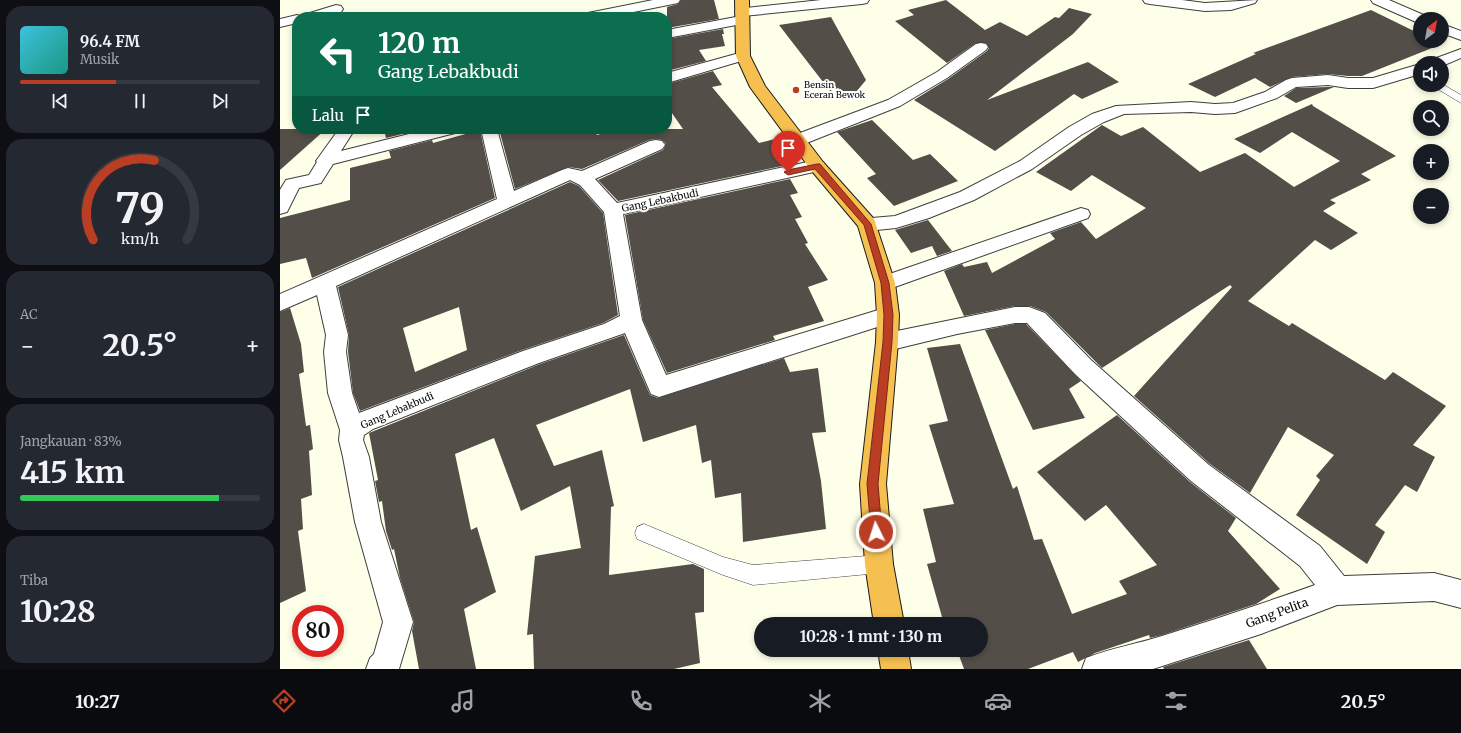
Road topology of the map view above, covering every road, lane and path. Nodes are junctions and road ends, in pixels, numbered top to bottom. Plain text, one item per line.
1 (347, 0) edge
2 (673, 0) edge
3 (862, 0) edge
4 (1150, 0) edge
5 (1250, 0) edge
6 (1378, 0) edge
7 (742, 11) edge
8 (338, 12) edge
9 (613, 12) edge
10 (1413, 15) edge
11 (292, 20) edge
12 (280, 23) edge
13 (1449, 31) edge
14 (672, 32) edge
15 (1461, 36) edge
16 (982, 47) dead end
17 (1461, 53) edge
18 (743, 56) junction
19 (1449, 58) edge
20 (1413, 73) edge
21 (672, 77) edge
22 (1448, 92) edge
23 (1461, 100) edge
24 (344, 134) edge
25 (428, 134) edge
26 (490, 134) edge
27 (798, 140) junction
28 (656, 145) dead end
29 (325, 161) junction
30 (817, 166) junction
31 (583, 177) junction
32 (507, 202) junction
33 (280, 208) edge
34 (613, 210) junction
35 (1082, 214) dead end
36 (868, 224) junction
37 (325, 283) junction
38 (885, 283) junction
39 (280, 303) edge
40 (888, 315) junction
41 (631, 320) junction
42 (887, 342) junction
43 (352, 430) junction
44 (644, 533) dead end
45 (878, 564) junction
46 (1338, 591) junction
47 (1461, 594) edge
48 (888, 617) edge
49 (894, 657) edge
50 (384, 666) edge
51 (896, 669) edge
52 (1097, 669) edge

1 - 8 street
2 - 9 street
3 - 7 street
4 - 5 street
6 - 10 street
7 - 14 street
7 - 18 highway
11 - 12 street
13 - 15 street
16 - 27 street
17 - 19 street
18 - 21 street
18 - 27 highway
20 - 36 street
22 - 23 lane
24 - 29 street
25 - 29 street
26 - 32 street
27 - 30 highway
28 - 31 street
29 - 33 street
30 - 34 street, Gang Lebakbudi
30 - 36 highway
31 - 32 street
31 - 34 street
32 - 37 street
34 - 41 street, Gang Lebakbudi
35 - 38 street
36 - 38 highway
37 - 39 street
37 - 43 street
38 - 40 highway
40 - 41 street, Gang Lebakbudi
40 - 42 highway
41 - 43 street, Gang Lebakbudi
42 - 45 highway
42 - 46 street
43 - 50 street, Gang Lebakbudi
44 - 45 lane
45 - 48 highway
46 - 47 street, Gang Pelita
46 - 52 street, Gang Pelita
49 - 51 highway

